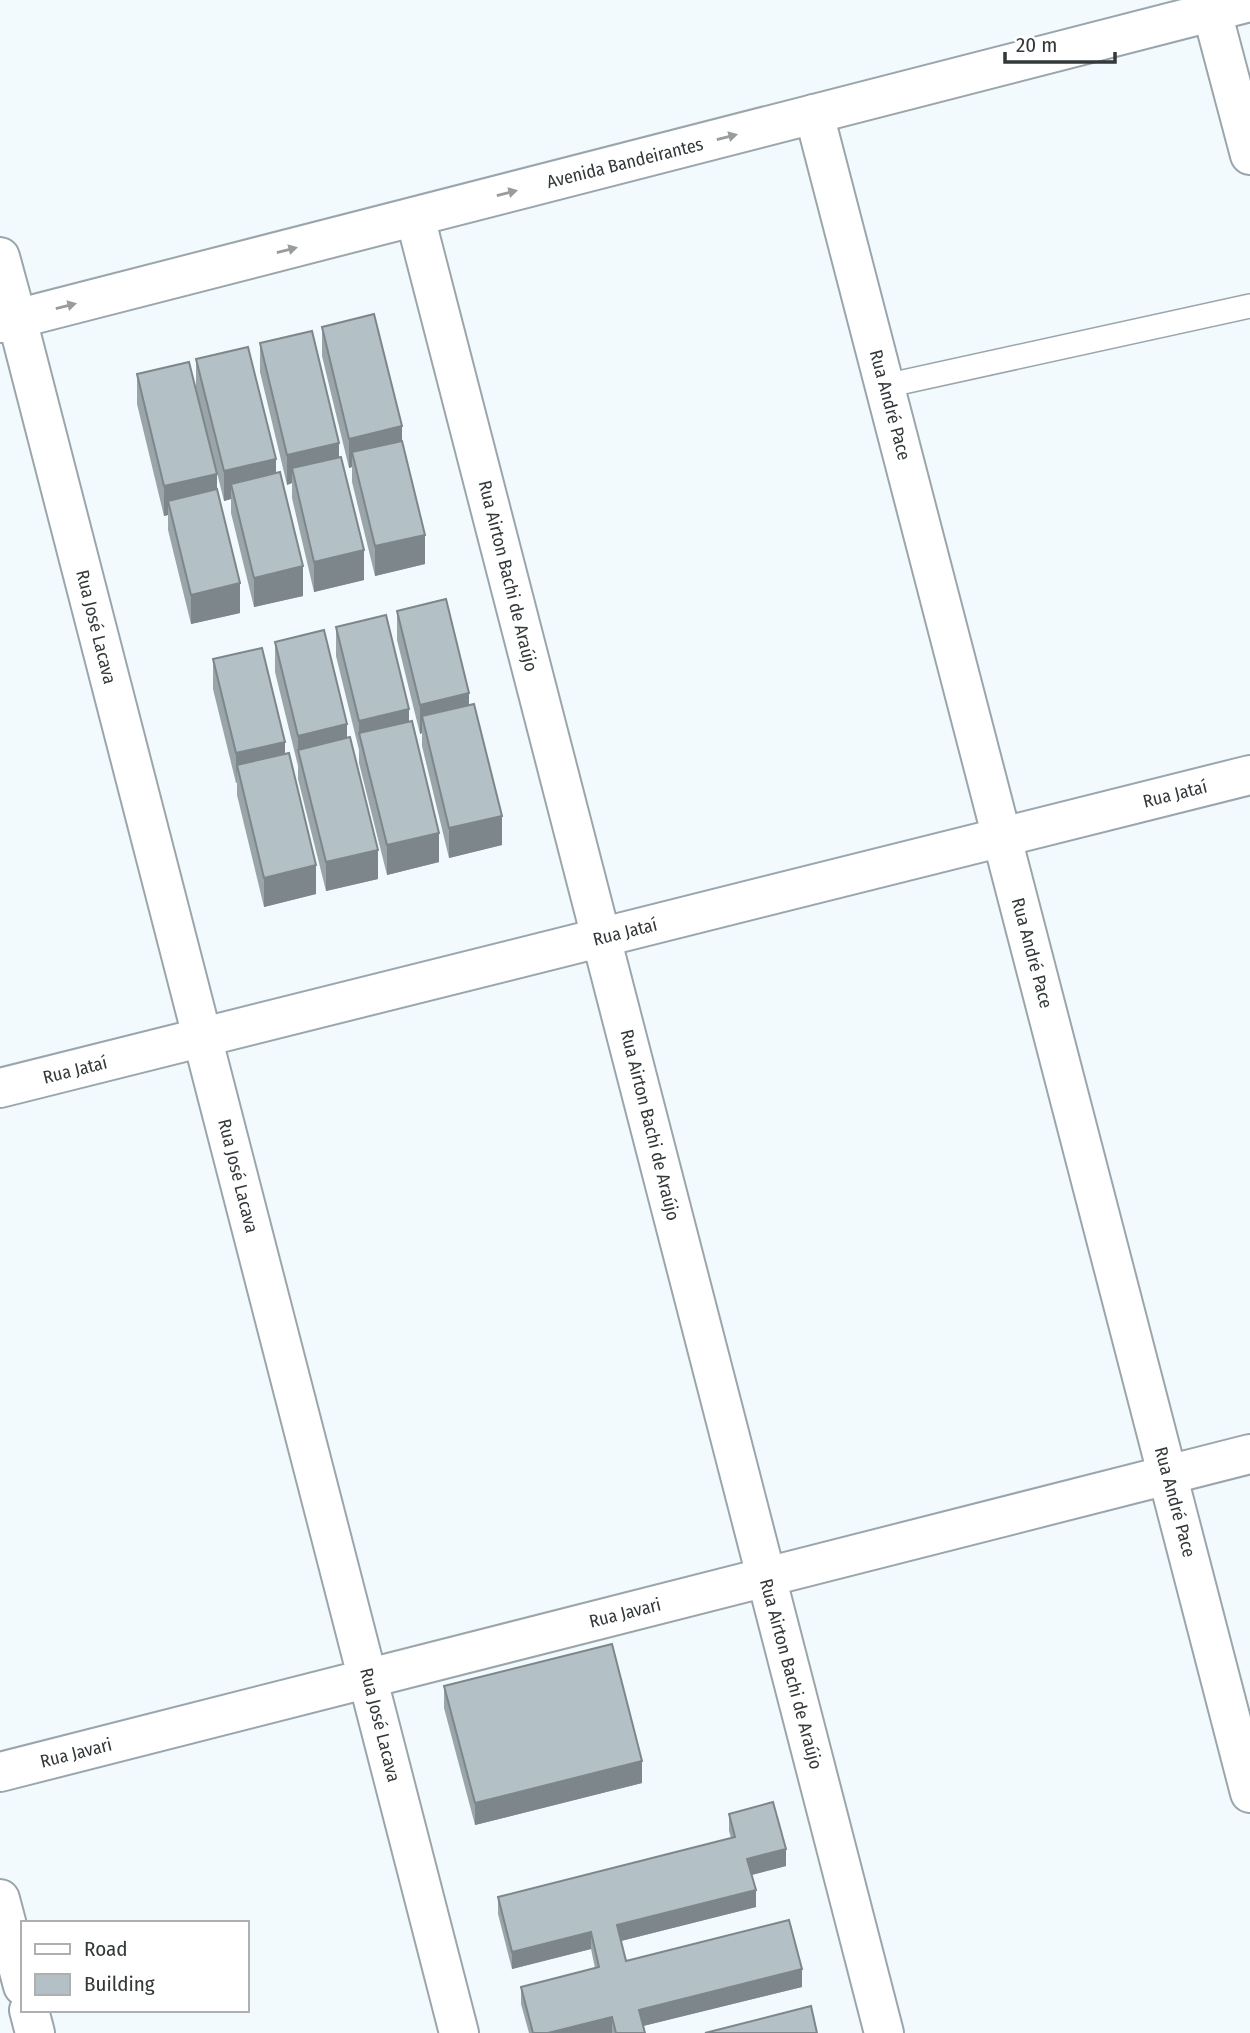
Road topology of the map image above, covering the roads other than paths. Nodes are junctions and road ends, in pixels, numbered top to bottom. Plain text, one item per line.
1 (1250, 2) edge
2 (1212, 12) junction
3 (814, 114) junction
4 (1250, 155) edge
5 (415, 217) junction
6 (0, 257) edge
7 (1250, 306) edge
8 (8, 321) edge
9 (885, 386) junction
10 (1250, 775) edge
11 (1002, 838) junction
12 (601, 938) junction
13 (202, 1038) junction
14 (0, 1088) edge
15 (1250, 1454) edge
16 (1168, 1475) junction
17 (766, 1578) junction
18 (368, 1678) junction
19 (0, 1772) edge
20 (1250, 1793) edge
21 (0, 1899) edge
22 (21, 1978) edge
23 (30, 2012) edge
24 (35, 2033) edge
25 (459, 2033) edge
26 (884, 2033) edge

1 - 2 street, Avenida Bandeirantes
2 - 3 street, Avenida Bandeirantes
2 - 4 street
5 -> 3 street, Avenida Bandeirantes
3 - 9 street, Rua André Pace
8 -> 5 street, Avenida Bandeirantes
5 - 12 street, Rua Airton Bachi de Araújo
6 - 8 street, Rua José Lacava
7 - 9 lane
8 - 13 street, Rua José Lacava
9 - 11 street, Rua André Pace
10 - 11 street, Rua Jataí
11 - 12 street, Rua Jataí
11 - 16 street, Rua André Pace
12 - 13 street, Rua Jataí
12 - 17 street, Rua Airton Bachi de Araújo
13 - 14 street, Rua Jataí
13 - 18 street, Rua José Lacava
15 - 16 street, Rua Javari
16 - 17 street, Rua Javari
16 - 20 street, Rua André Pace
17 - 18 street, Rua Javari
17 - 26 street, Rua Airton Bachi de Araújo
18 - 19 street, Rua Javari
18 - 25 street, Rua José Lacava
21 - 22 street
23 - 24 street

